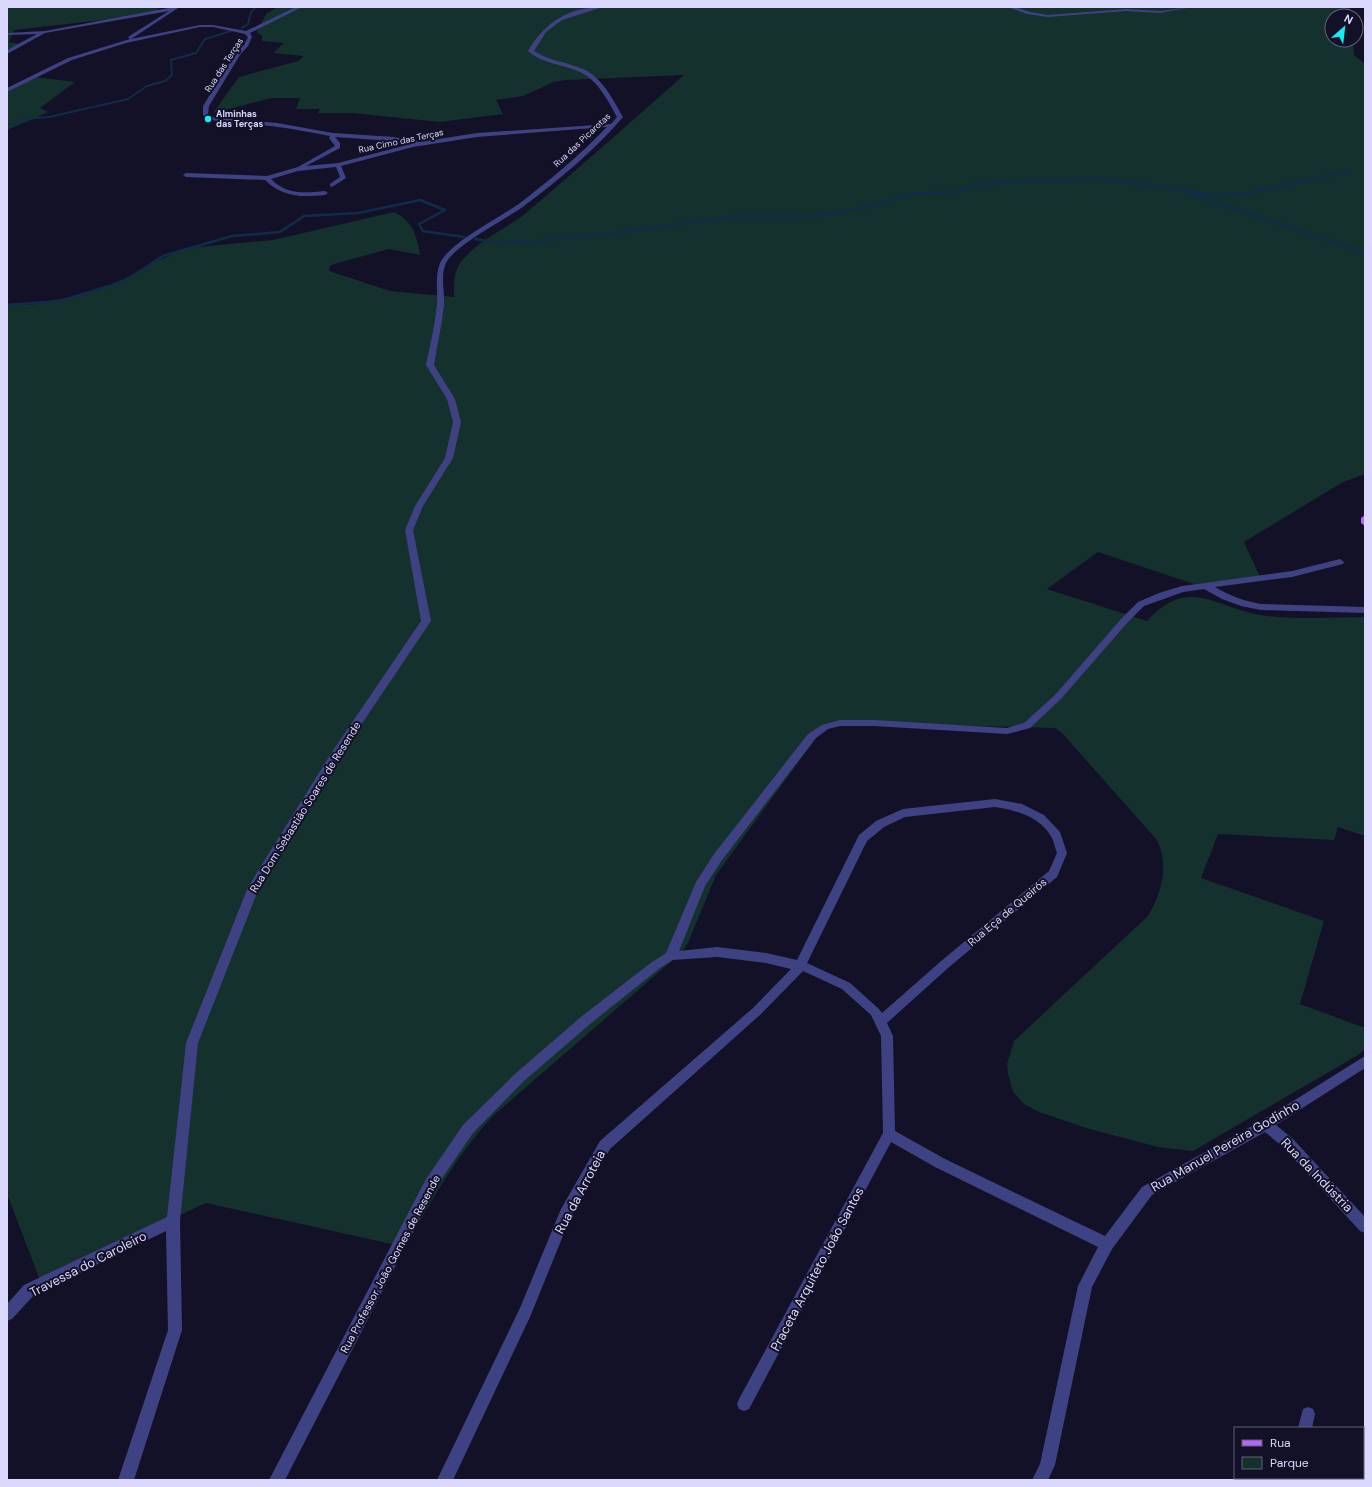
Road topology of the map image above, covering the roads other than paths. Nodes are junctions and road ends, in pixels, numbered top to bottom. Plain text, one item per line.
1 (300, 7) edge
2 (601, 7) edge
3 (1010, 7) edge
4 (1190, 7) edge
5 (178, 8) edge
6 (45, 32) junction
7 (247, 33) junction
8 (7, 34) edge
9 (125, 42) junction
10 (7, 52) edge
11 (7, 90) edge
12 (613, 125) junction
13 (333, 135) junction
14 (421, 144) junction
15 (338, 165) junction
16 (298, 169) junction
17 (186, 175) dead end
18 (267, 178) junction
19 (332, 185) dead end
20 (325, 193) dead end
21 (468, 239) joint
22 (1365, 518) edge
23 (1365, 523) edge
24 (1340, 562) dead end
25 (1206, 586) junction
26 (1365, 610) edge
27 (671, 956) junction
28 (800, 966) junction
29 (880, 1022) junction
30 (1365, 1062) edge
31 (1266, 1125) junction
32 (889, 1134) junction
33 (173, 1221) junction
34 (1365, 1227) edge
35 (1107, 1244) junction
36 (7, 1314) edge
37 (744, 1404) dead end
38 (126, 1480) edge
39 (277, 1480) edge
40 (445, 1480) edge
41 (1040, 1480) edge

1 - 7 street
2 - 12 street, Rua das Picarotas
3 - 4 street
5 - 6 street
5 - 9 street
6 - 8 street
6 - 10 street
7 - 9 street, Rua das Terças
7 - 13 street, Rua das Terças
9 - 11 street, Rua das Terças
12 - 14 street, Rua Cimo das Terças
12 - 21 street, Rua das Picarotas
13 - 14 street, Rua das Terças
13 - 16 street
14 - 15 street, Rua Cimo das Terças
15 - 16 street, Rua Cimo das Terças
15 - 19 street
16 - 18 street, Rua Cimo das Terças
17 - 18 street, Rua Cimo das Terças
18 - 20 street
21 - 33 street, Rua Dom Sebastião Soares de Resende
22 - 23 main road
24 - 25 street
25 - 26 street
25 - 27 street
27 - 28 street
27 - 39 street, Rua Professor João Gomes de Resende
28 - 29 street
28 - 29 street, Rua Eça de Queirós
28 - 40 street, Rua da Arroteia
29 - 32 street
30 - 31 street, Rua Manuel Pereira Godinho
31 - 34 street, Rua da Indústria
31 - 35 street, Rua Manuel Pereira Godinho
32 - 35 street
32 - 37 street, Praceta Arquiteto João Santos
33 - 36 street, Travessa do Caroleiro
33 - 38 street, Rua Dom Sebastião Soares de Resende
35 - 41 street, Rua Manuel Pereira Godinho

